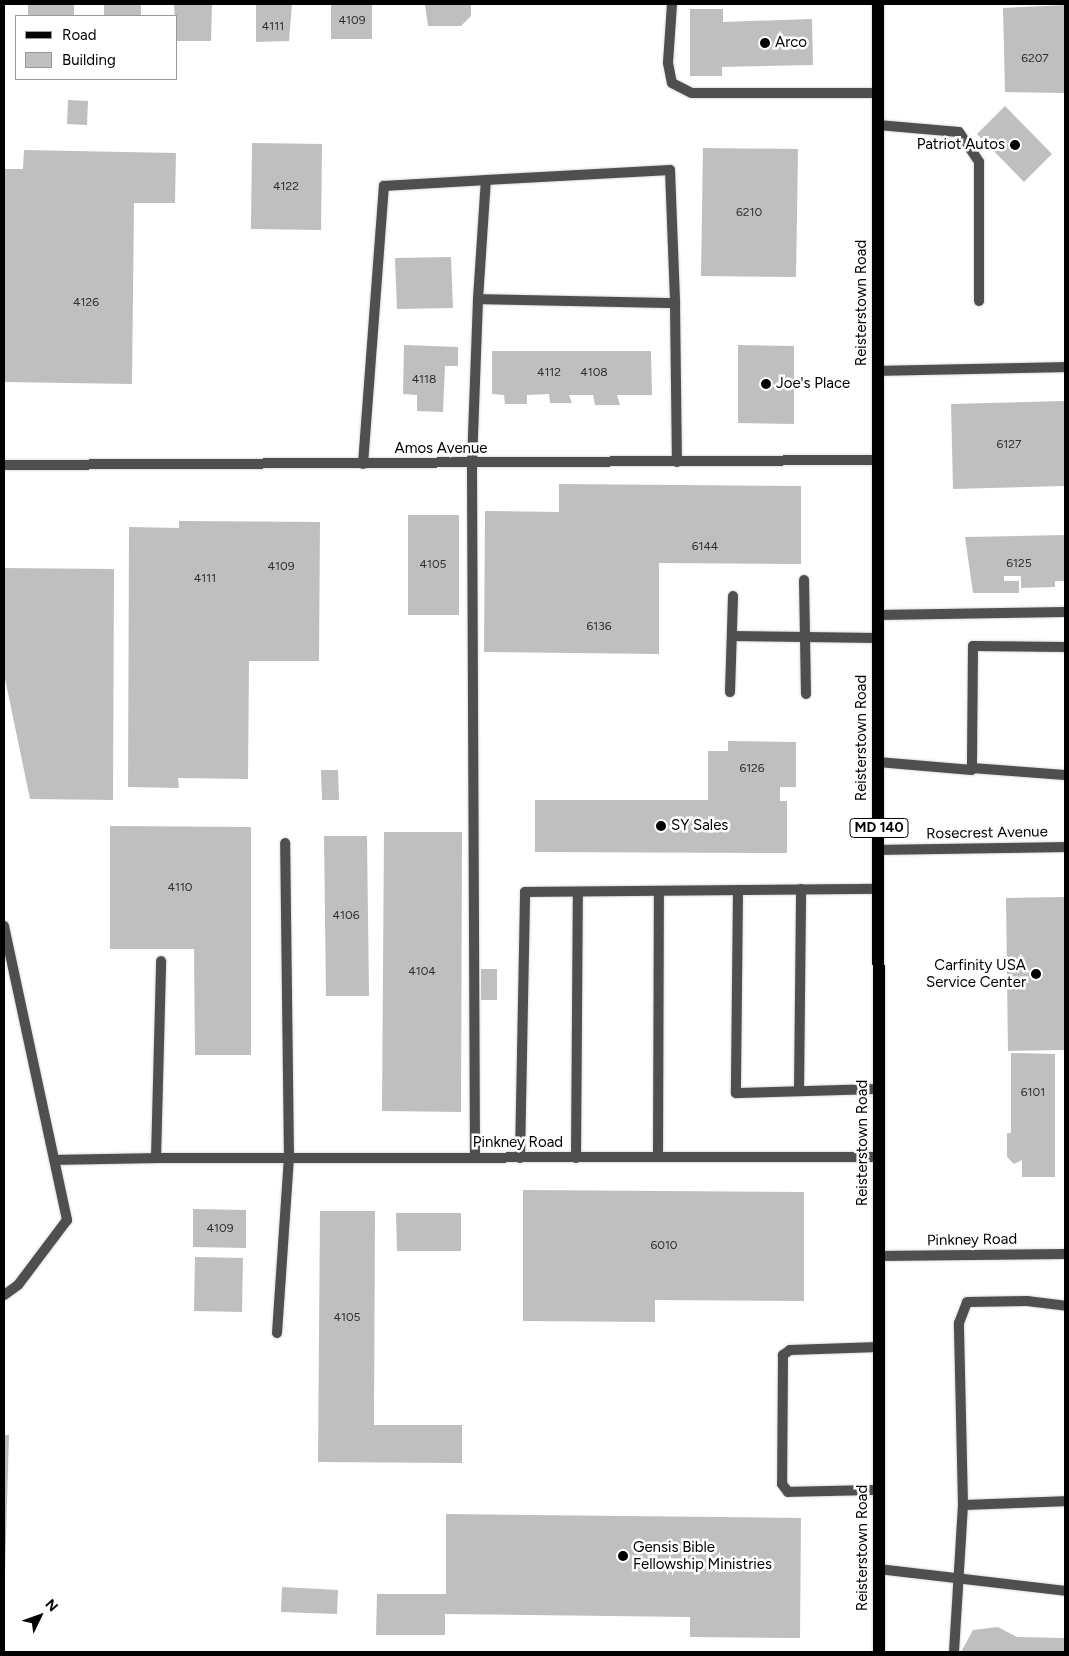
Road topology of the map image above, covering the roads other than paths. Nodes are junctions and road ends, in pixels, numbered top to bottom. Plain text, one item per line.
1 (672, 4) edge
2 (878, 4) edge
3 (878, 92) junction
4 (878, 125) junction
5 (486, 180) junction
6 (478, 299) junction
7 (979, 301) dead end
8 (675, 302) junction
9 (1065, 367) edge
10 (878, 371) junction
11 (878, 460) junction
12 (678, 462) junction
13 (472, 463) junction
14 (363, 464) junction
15 (4, 465) edge
16 (804, 580) dead end
17 (733, 596) dead end
18 (1065, 612) edge
19 (878, 615) junction
20 (732, 636) junction
21 (805, 637) junction
22 (878, 638) junction
23 (1065, 647) edge
24 (730, 692) dead end
25 (806, 694) dead end
26 (878, 762) junction
27 (972, 770) junction
28 (1065, 775) edge
29 (285, 843) dead end
30 (1065, 847) edge
31 (878, 850) junction
32 (879, 888) junction
33 (802, 889) junction
34 (738, 890) junction
35 (659, 891) junction
36 (578, 892) junction
37 (4, 926) edge
38 (161, 961) dead end
39 (879, 1089) junction
40 (800, 1091) junction
41 (658, 1157) junction
42 (879, 1157) junction
43 (156, 1158) junction
44 (289, 1158) junction
45 (475, 1158) junction
46 (520, 1158) junction
47 (576, 1158) junction
48 (55, 1160) junction
49 (1065, 1254) edge
50 (879, 1256) junction
51 (4, 1295) edge
52 (1065, 1306) edge
53 (277, 1333) dead end
54 (879, 1347) junction
55 (879, 1490) junction
56 (1065, 1501) edge
57 (963, 1505) junction
58 (879, 1568) junction
59 (960, 1578) junction
60 (1065, 1591) edge
61 (879, 1652) edge
62 (954, 1652) edge

1 - 3 street
2 - 3 main road, Reisterstown Road / MD 140
3 - 4 main road, Reisterstown Road / MD 140
4 - 7 street
4 - 10 main road, Reisterstown Road / MD 140
5 - 6 street
5 - 8 street
5 - 14 street
6 - 8 street
6 - 13 street
8 - 12 street
9 - 10 street
10 - 11 main road, Reisterstown Road / MD 140
11 - 12 street, Amos Avenue
11 - 19 main road, Reisterstown Road / MD 140
12 - 13 street, Amos Avenue
13 - 14 street, Amos Avenue
13 - 45 street
14 - 15 street, Amos Avenue
16 - 21 street
17 - 20 street
18 - 19 street
19 - 22 main road, Reisterstown Road / MD 140
20 - 21 street
20 - 24 street
21 - 22 street
21 - 25 street
22 - 26 main road, Reisterstown Road / MD 140
23 - 27 street
26 - 27 street
26 - 31 main road, Reisterstown Road / MD 140
27 - 28 street
29 - 44 street
30 - 31 street, Rosecrest Avenue
31 - 32 main road, Reisterstown Road / MD 140
32 - 33 street
32 - 39 main road, Reisterstown Road / MD 140
33 - 34 street
33 - 40 street
34 - 35 street
34 - 40 street
35 - 36 street
35 - 41 street
36 - 46 street
36 - 47 street
37 - 48 street
38 - 43 street
39 - 40 street
39 - 42 main road, Reisterstown Road / MD 140
41 - 42 street, Pinkney Road
41 - 47 street, Pinkney Road
42 - 50 main road, Reisterstown Road / MD 140
43 - 44 street, Pinkney Road
43 - 48 street, Pinkney Road
44 - 45 street, Pinkney Road
44 - 53 street
45 - 46 street, Pinkney Road
46 - 47 street, Pinkney Road
48 - 51 street
49 - 50 street, Pinkney Road
50 - 54 main road, Reisterstown Road / MD 140
52 - 57 street
54 - 55 main road, Reisterstown Road / MD 140
54 - 55 street
55 - 58 main road, Reisterstown Road / MD 140
56 - 57 street
57 - 59 street
58 - 59 street
58 - 61 main road, Reisterstown Road / MD 140
59 - 60 street
59 - 62 street

